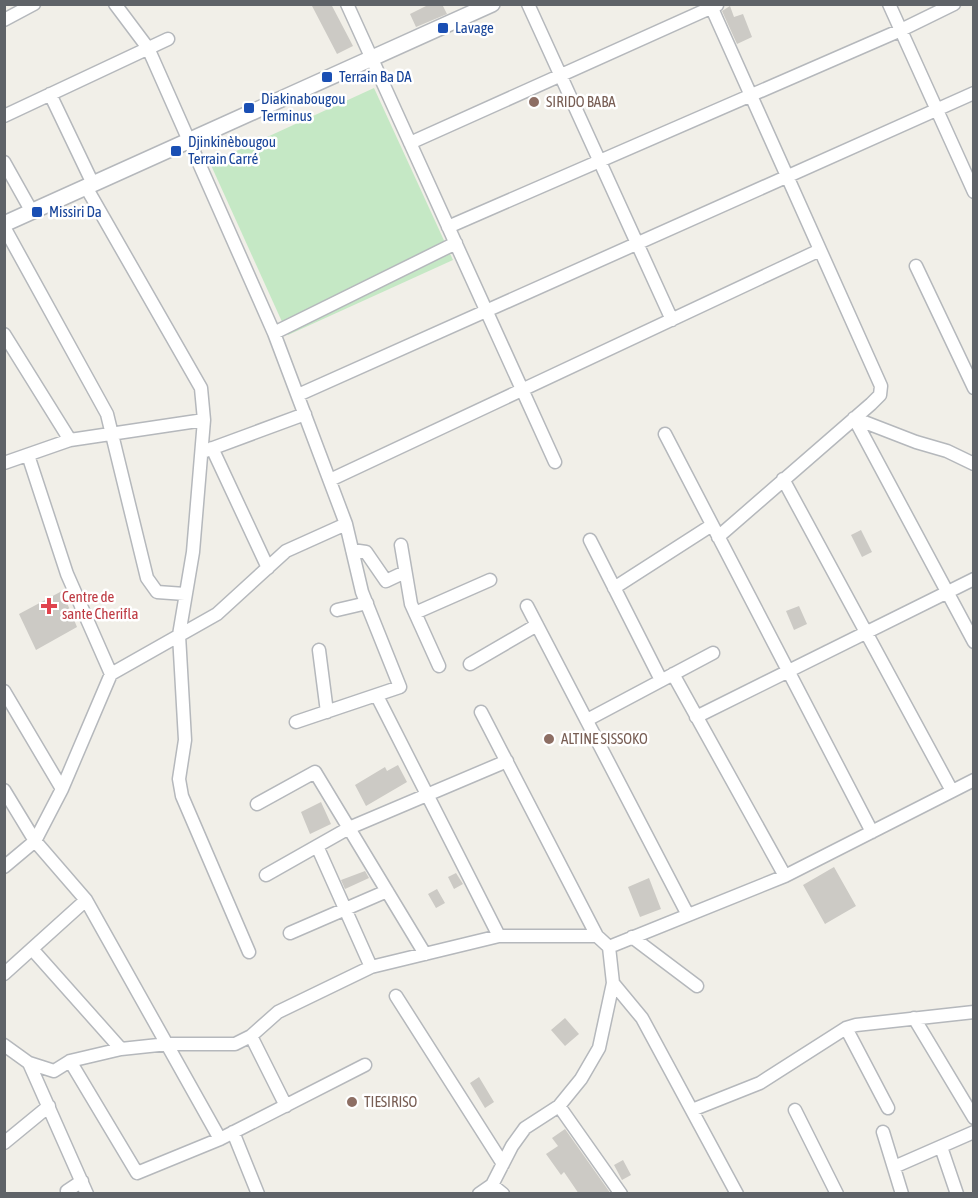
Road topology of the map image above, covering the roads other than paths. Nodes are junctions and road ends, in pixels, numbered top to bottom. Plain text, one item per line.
1 (34, 4) edge
2 (115, 4) edge
3 (347, 4) edge
4 (492, 4) edge
5 (528, 4) edge
6 (889, 4) edge
7 (954, 4) edge
8 (713, 6) edge
9 (4, 20) edge
10 (901, 30) junction
11 (168, 39) dead end
12 (148, 48) junction
13 (372, 59) junction
14 (561, 75) junction
15 (974, 93) edge
16 (50, 94) junction
17 (751, 95) junction
18 (936, 109) junction
19 (4, 116) edge
20 (189, 141) junction
21 (410, 143) junction
22 (600, 161) junction
23 (4, 162) edge
24 (787, 176) junction
25 (90, 186) junction
26 (973, 191) edge
27 (32, 212) junction
28 (4, 226) edge
29 (448, 227) junction
30 (456, 243) junction
31 (637, 243) junction
32 (820, 249) junction
33 (916, 266) dead end
34 (486, 311) junction
35 (672, 320) junction
36 (274, 333) junction
37 (4, 334) edge
38 (974, 388) edge
39 (522, 390) junction
40 (298, 395) junction
41 (305, 414) junction
42 (854, 418) junction
43 (204, 420) junction
44 (112, 434) junction
45 (664, 434) dead end
46 (70, 440) junction
47 (206, 450) junction
48 (28, 455) junction
49 (6, 458) edge
50 (555, 462) dead end
51 (974, 464) edge
52 (783, 479) junction
53 (330, 480) junction
54 (346, 524) junction
55 (712, 525) junction
56 (718, 537) junction
57 (590, 540) dead end
58 (401, 545) dead end
59 (352, 550) junction
60 (268, 568) junction
61 (405, 572) junction
62 (974, 579) edge
63 (490, 580) dead end
64 (614, 588) junction
65 (946, 591) junction
66 (184, 594) junction
67 (367, 603) junction
68 (527, 606) dead end
69 (337, 610) dead end
70 (415, 613) junction
71 (537, 625) junction
72 (866, 632) junction
73 (179, 635) junction
74 (974, 642) edge
75 (319, 650) dead end
76 (712, 653) dead end
77 (470, 664) dead end
78 (439, 666) dead end
79 (788, 671) junction
80 (111, 674) junction
81 (667, 677) junction
82 (4, 691) edge
83 (377, 696) junction
84 (327, 712) junction
85 (481, 712) dead end
86 (696, 717) junction
87 (587, 720) junction
88 (296, 722) dead end
89 (507, 761) junction
90 (974, 780) edge
91 (62, 789) junction
92 (4, 790) edge
93 (952, 791) junction
94 (427, 794) junction
95 (257, 804) dead end
96 (349, 828) junction
97 (872, 832) junction
98 (35, 841) junction
99 (317, 846) junction
100 (4, 867) edge
101 (266, 875) dead end
102 (785, 876) junction
103 (387, 891) junction
104 (86, 900) junction
105 (346, 909) junction
106 (688, 915) junction
107 (290, 933) dead end
108 (499, 936) junction
109 (597, 936) junction
110 (632, 937) junction
111 (609, 947) junction
112 (32, 950) junction
113 (249, 952) dead end
114 (425, 954) junction
115 (371, 967) junction
116 (4, 974) edge
117 (613, 983) junction
118 (697, 986) dead end
119 (396, 996) dead end
120 (974, 1012) edge
121 (914, 1018) junction
122 (846, 1028) junction
123 (251, 1036) junction
124 (168, 1044) junction
125 (4, 1045) edge
126 (121, 1049) junction
127 (70, 1061) junction
128 (29, 1063) junction
129 (365, 1065) dead end
130 (49, 1106) junction
131 (286, 1106) junction
132 (559, 1106) junction
133 (888, 1108) dead end
134 (692, 1110) junction
135 (795, 1110) dead end
136 (974, 1118) edge
137 (233, 1132) junction
138 (883, 1132) dead end
139 (974, 1132) edge
140 (220, 1138) junction
141 (4, 1143) edge
142 (941, 1147) junction
143 (503, 1164) junction
144 (894, 1167) junction
145 (82, 1181) junction
146 (492, 1185) junction
147 (68, 1194) edge
148 (87, 1194) edge
149 (258, 1194) edge
150 (479, 1194) edge
151 (503, 1194) edge
152 (621, 1194) edge
153 (736, 1194) edge
154 (837, 1194) edge
155 (902, 1194) edge
156 (957, 1194) edge

1 - 9 street
2 - 12 street
3 - 13 street
4 - 13 street
5 - 14 street
6 - 10 street
7 - 10 street
8 - 14 street
8 - 17 street
10 - 17 street
10 - 18 street
11 - 12 street
12 - 16 street
12 - 20 street
13 - 20 street
13 - 21 street
14 - 21 street
14 - 22 street
15 - 18 street
16 - 19 street
16 - 25 street
17 - 22 street
17 - 24 street
18 - 24 street
18 - 26 street
20 - 25 street
20 - 36 street
21 - 29 street
22 - 29 street
22 - 31 street
23 - 27 street
24 - 31 street
24 - 32 street
25 - 27 street
25 - 43 street
27 - 28 street
28 - 44 street
29 - 30 street
30 - 34 street
30 - 36 street
31 - 34 street
31 - 35 street
32 - 35 street
32 - 42 street
33 - 38 street
34 - 39 street
34 - 40 street
35 - 39 street
36 - 40 street
37 - 46 street
39 - 50 street
39 - 53 street
40 - 41 street
41 - 47 street
41 - 53 street
42 - 51 street
42 - 52 street
42 - 65 street
43 - 44 street
43 - 47 street
44 - 46 street
44 - 66 street
45 - 55 street
46 - 48 street
47 - 60 street
47 - 66 street
48 - 49 street
48 - 80 street
52 - 56 street
52 - 72 street
53 - 54 street
54 - 59 street
54 - 60 street
55 - 56 street
55 - 64 street
56 - 79 street
57 - 64 street
58 - 61 street
59 - 61 street
59 - 67 street
60 - 73 street
61 - 70 street
62 - 65 street
63 - 70 street
64 - 81 street
65 - 72 street
65 - 74 street
66 - 73 street
67 - 69 street
67 - 83 street
68 - 71 street
70 - 78 street
71 - 77 street
71 - 87 street
72 - 79 street
72 - 93 street
73 - 80 street
73 - 113 street
75 - 84 street
76 - 81 street
79 - 86 street
79 - 97 street
80 - 91 street
81 - 86 street
81 - 87 street
82 - 91 street
83 - 84 street
83 - 94 street
84 - 88 street
85 - 89 street
86 - 102 street
87 - 106 street
89 - 94 street
89 - 109 street
90 - 93 street
91 - 98 street
92 - 98 street
93 - 97 street
94 - 96 street
94 - 108 street
95 - 96 street
96 - 99 street
96 - 103 street
97 - 102 street
98 - 100 street
98 - 104 street
99 - 101 street
99 - 105 street
102 - 106 street
103 - 105 street
103 - 114 street
104 - 112 street
104 - 124 street
105 - 107 street
105 - 115 street
106 - 110 street
108 - 109 street
108 - 114 street
109 - 111 street
110 - 111 street
110 - 118 street
111 - 117 street
112 - 116 street
112 - 126 street
114 - 115 street
115 - 123 street
117 - 132 street
117 - 134 street
119 - 143 street
120 - 121 street
121 - 122 street
121 - 136 street
122 - 133 street
122 - 134 street
123 - 124 street
123 - 131 street
124 - 126 street
124 - 140 street
125 - 128 street
126 - 127 street
127 - 128 street
127 - 140 street
128 - 130 street
129 - 131 street
130 - 141 street
130 - 145 street
131 - 137 street
132 - 143 street
132 - 152 street
134 - 153 street
135 - 154 street
137 - 140 street
137 - 149 street
138 - 144 street
139 - 142 street
142 - 144 street
142 - 156 street
143 - 146 street
144 - 155 street
145 - 147 street
145 - 148 street
146 - 150 street
146 - 151 street

